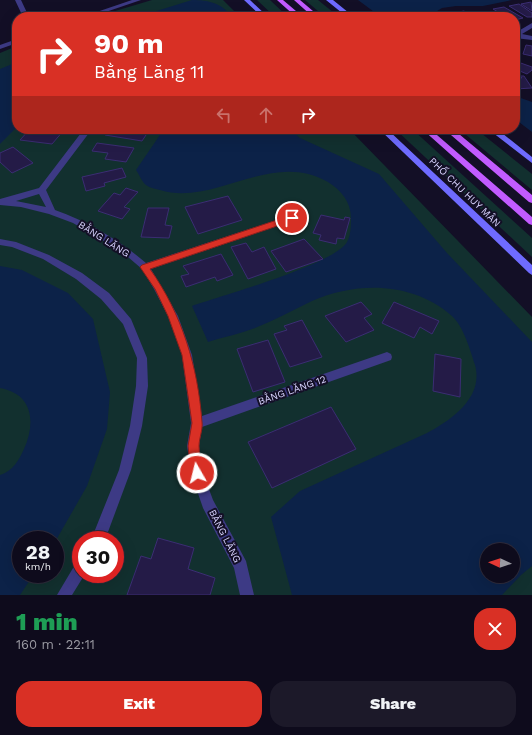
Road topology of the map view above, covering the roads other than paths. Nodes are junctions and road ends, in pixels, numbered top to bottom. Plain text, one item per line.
1 (18, 0) edge
2 (138, 0) edge
3 (247, 0) edge
4 (280, 0) edge
5 (297, 0) edge
6 (329, 0) edge
7 (125, 2) edge
8 (24, 12) edge
9 (98, 12) edge
10 (260, 12) edge
11 (294, 12) edge
12 (311, 12) edge
13 (345, 12) edge
14 (532, 25) edge
15 (520, 33) edge
16 (520, 36) edge
17 (532, 38) edge
18 (12, 43) edge
19 (0, 47) edge
20 (84, 134) edge
21 (388, 134) edge
22 (432, 134) edge
23 (454, 134) edge
24 (498, 134) edge
25 (532, 161) edge
26 (42, 190) junction
27 (532, 200) edge
28 (1, 202) edge
29 (52, 212) junction
30 (292, 218) dead end
31 (532, 222) edge
32 (0, 242) edge
33 (145, 267) junction
34 (532, 271) edge
35 (387, 357) dead end
36 (197, 423) junction
37 (101, 531) edge
38 (72, 582) edge
39 (64, 595) edge
40 (247, 595) edge

1 - 8 street
2 - 7 street
3 - 10 main road
4 - 11 main road
5 - 12 main road
6 - 13 main road
7 - 9 street
14 - 15 street
16 - 17 street
18 - 19 street
20 - 26 street
21 - 34 main road, PHỐ CHU HUY MÂN
22 - 31 main road, PHỐ CHU HUY MÂN
23 - 27 main road
24 - 25 main road
26 - 28 street
26 - 29 street
28 - 29 street, BẰNG LĂNG
29 - 33 street, BẰNG LĂNG
30 - 33 street
32 - 37 street
33 - 36 street, BẰNG LĂNG
35 - 36 street, BẰNG LĂNG 12
36 - 40 street, BẰNG LĂNG
38 - 39 street

